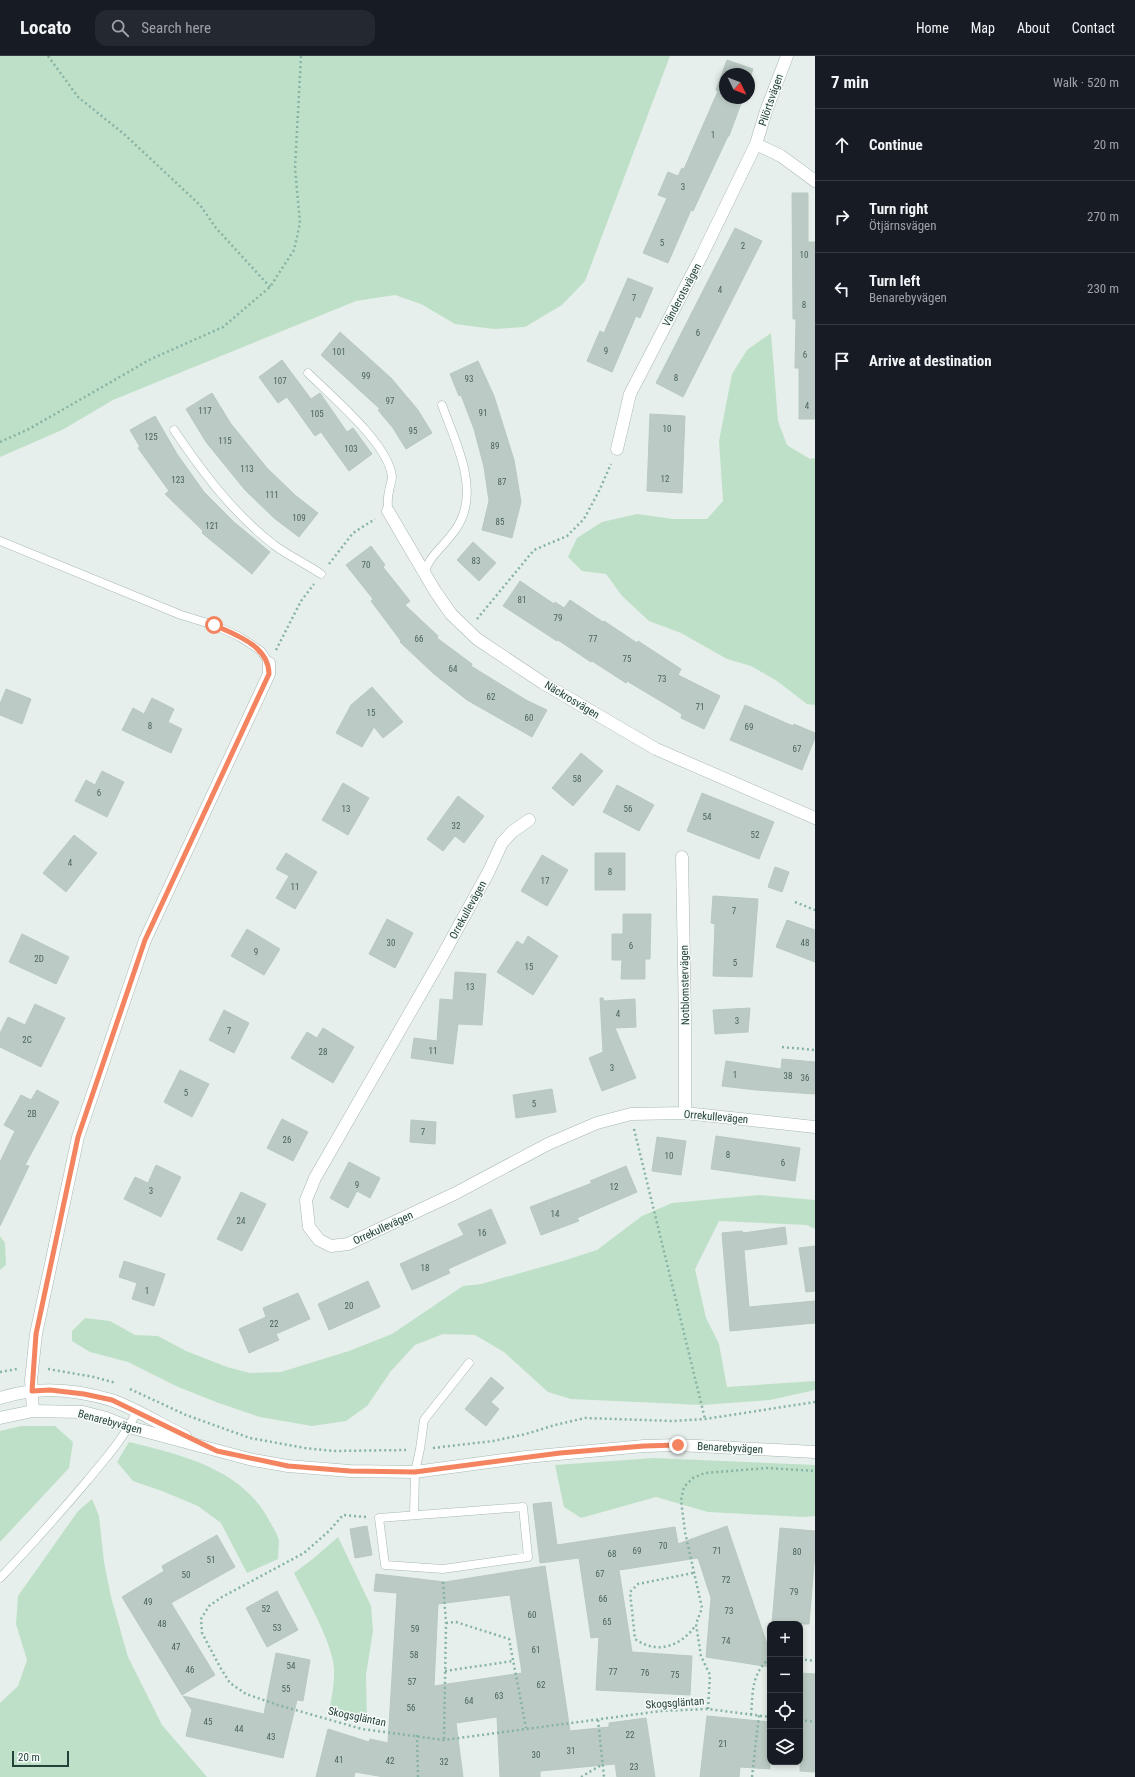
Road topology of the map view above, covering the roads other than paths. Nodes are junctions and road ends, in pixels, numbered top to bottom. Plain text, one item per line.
1 (787, 56) edge
2 (756, 144) junction
3 (815, 180) edge
4 (308, 373) dead end
5 (442, 405) dead end
6 (174, 430) dead end
7 (617, 449) road end
8 (388, 510) joint
9 (0, 541) edge
10 (424, 572) junction
11 (321, 574) dead end
12 (269, 663) joint
13 (815, 818) edge
14 (529, 820) dead end
15 (682, 857) dead end
16 (685, 1113) junction
17 (815, 1127) edge
18 (469, 1363) dead end
19 (32, 1391) junction
20 (0, 1398) edge
21 (33, 1411) junction
22 (137, 1411) junction
23 (0, 1418) edge
24 (129, 1427) junction
25 (217, 1451) junction
26 (815, 1452) edge
27 (415, 1472) junction
28 (414, 1515) junction
29 (0, 1578) edge

1 - 2 street, Pilörtsvägen
2 - 3 street
2 - 7 street, Vänderotsvägen
4 - 8 lane
5 - 10 lane
6 - 11 lane
8 - 10 street, Näckrosvägen
9 - 12 lane
10 - 13 street, Näckrosvägen
12 - 19 street
14 - 16 street, Orrekullevägen
15 - 16 street, Notblomstervägen
16 - 17 street, Orrekullevägen
18 - 27 lane
19 - 20 street, Benarebyvägen
19 - 21 street
19 - 22 street, Benarebyvägen
21 - 23 street, Benarebyvägen
21 - 24 street, Benarebyvägen
22 - 24 lane
22 - 25 street, Benarebyvägen
24 - 25 street, Benarebyvägen
24 - 29 lane
25 - 27 street, Benarebyvägen
26 - 27 street, Benarebyvägen
27 - 28 lane
28 - 28 lane

